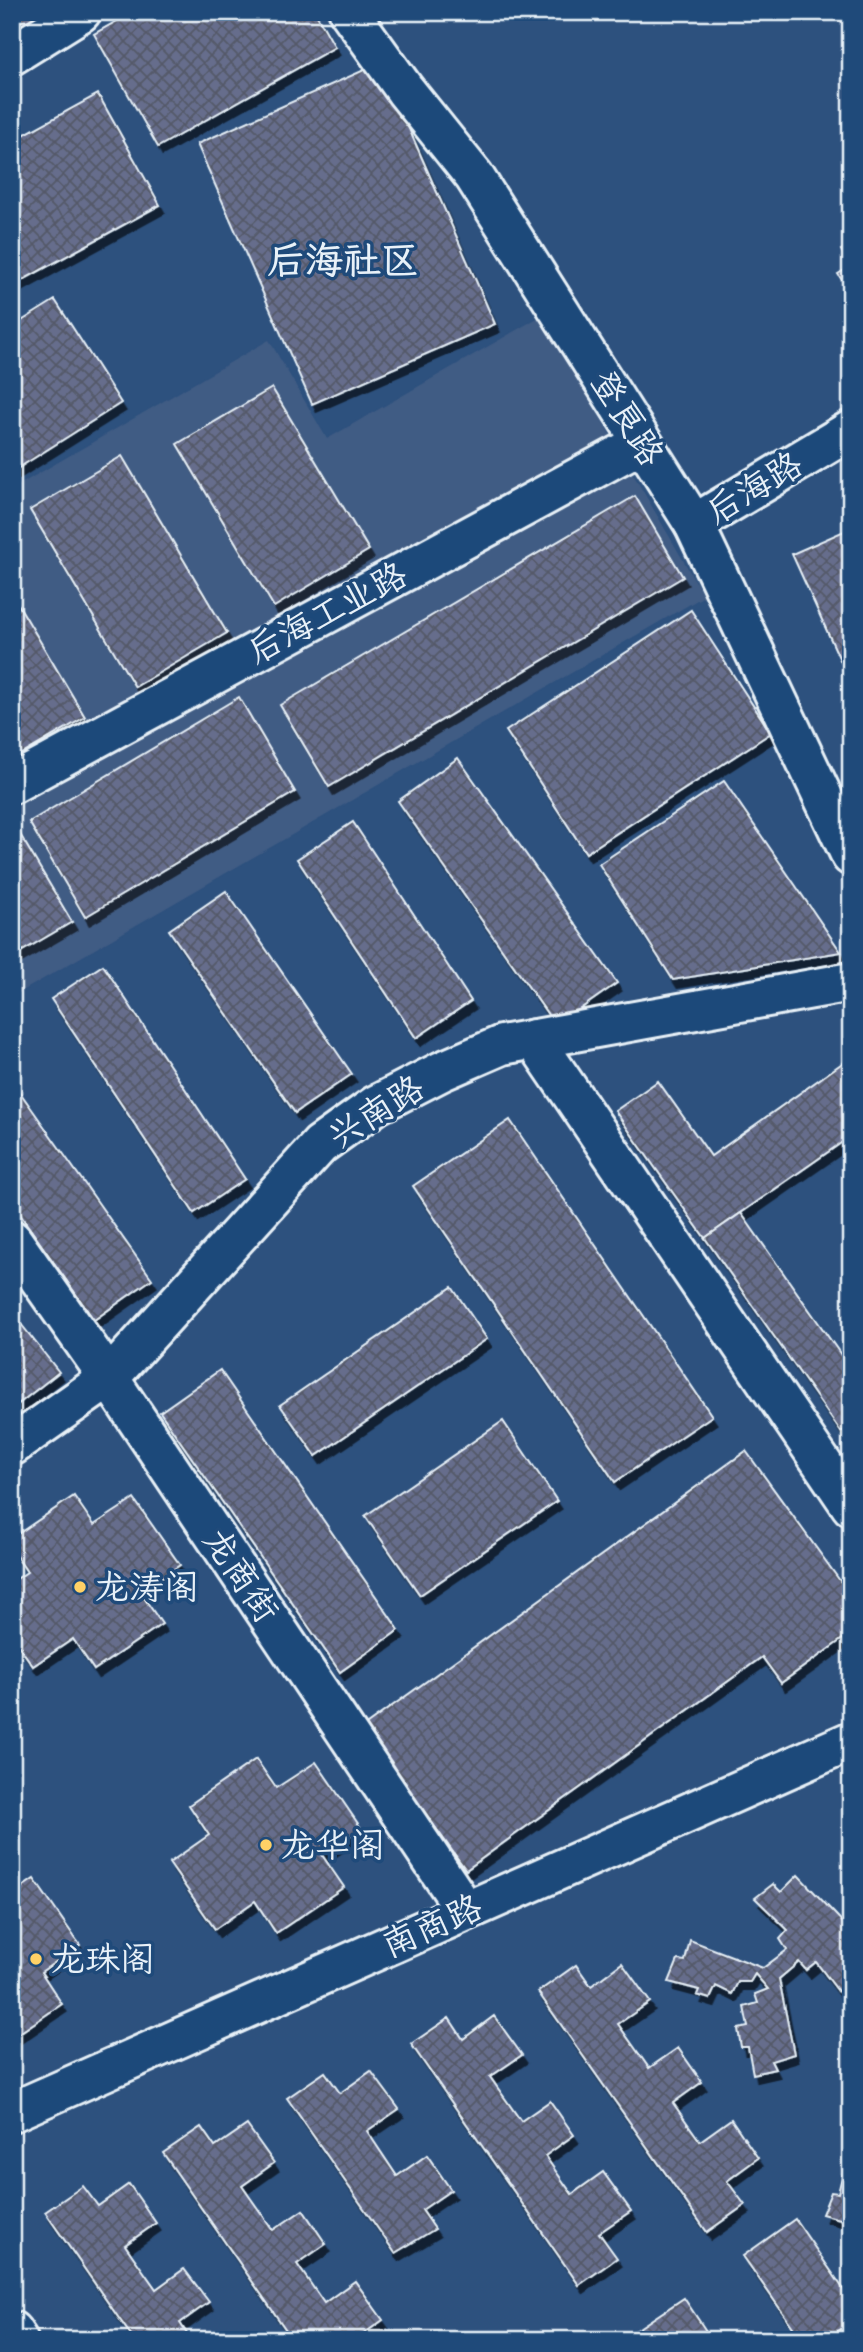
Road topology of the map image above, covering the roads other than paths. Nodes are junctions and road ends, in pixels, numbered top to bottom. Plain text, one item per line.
1 (81, 12) edge
2 (349, 12) edge
3 (375, 12) edge
4 (12, 55) edge
5 (474, 176) junction
6 (851, 430) edge
7 (642, 443) junction
8 (694, 524) junction
9 (12, 784) edge
10 (851, 856) edge
11 (851, 982) edge
12 (534, 1039) junction
13 (12, 1240) edge
14 (109, 1378) junction
15 (12, 1446) edge
16 (851, 1506) edge
17 (851, 1741) edge
18 (466, 1911) junction
19 (12, 2112) edge
20 (12, 2331) edge
21 (18, 2340) edge

1 - 4 street
2 - 5 street, 登良路
3 - 5 street
5 - 7 street, 登良路
6 - 8 street, 后海路
7 - 8 street, 登良路
7 - 9 street, 后海工业路
8 - 10 street, 登良路
11 - 12 street, 兴南路
12 - 14 street, 兴南路
12 - 16 street
13 - 14 street, 龙商街
14 - 15 street, 兴南路
14 - 18 street, 龙商街
17 - 18 street, 南商路
18 - 19 street, 南商路
20 - 21 street

